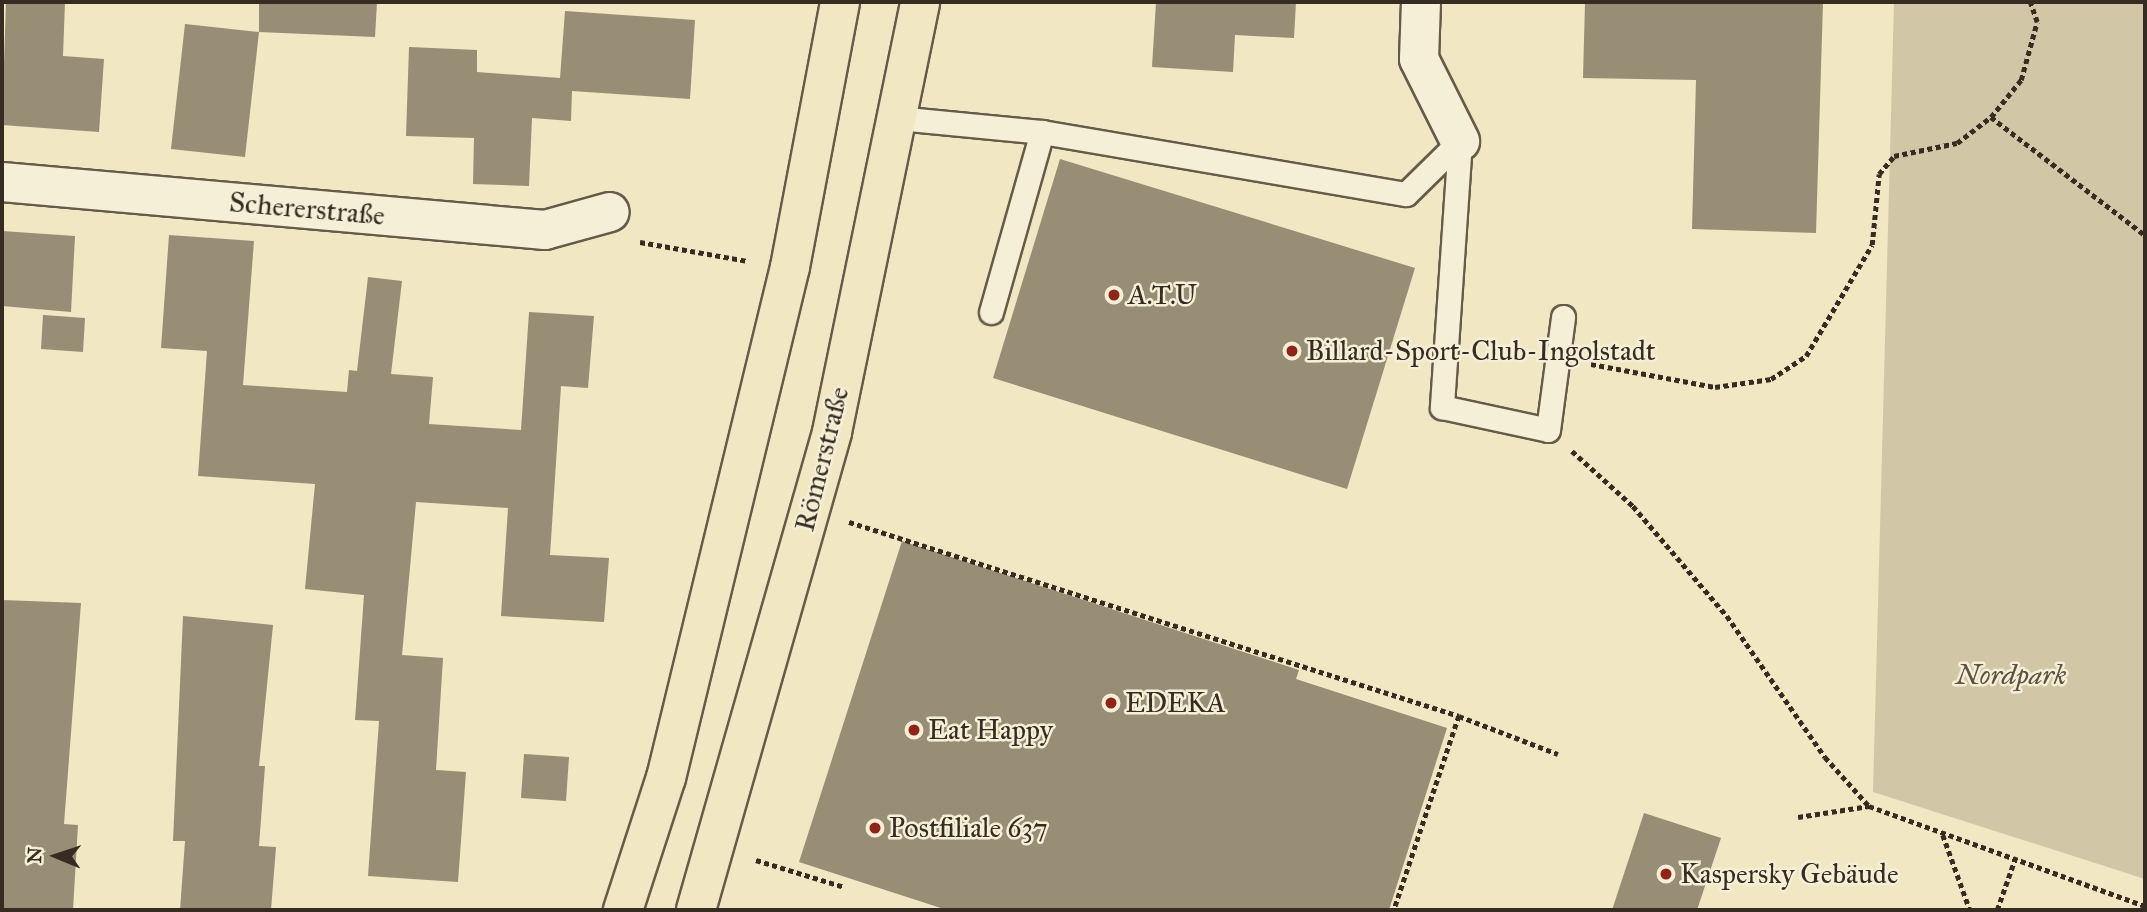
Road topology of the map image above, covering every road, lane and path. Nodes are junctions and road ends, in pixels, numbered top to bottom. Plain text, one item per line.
1 (840, 2) edge
2 (920, 2) edge
3 (1421, 2) edge
4 (2030, 2) edge
5 (1991, 117) junction
6 (897, 118) junction
7 (1042, 132) junction
8 (1460, 141) junction
9 (2, 182) edge
10 (610, 212) joint
11 (2145, 235) edge
12 (790, 267) junction
13 (991, 312) dead end
14 (1563, 317) dead end
15 (1558, 356) junction
16 (1548, 430) junction
17 (838, 518) dead end
18 (1459, 716) junction
19 (1558, 754) dead end
20 (1869, 806) junction
21 (1798, 817) dead end
22 (1943, 834) junction
23 (751, 859) dead end
24 (2015, 859) junction
25 (845, 887) dead end
26 (2145, 906) edge
27 (623, 910) edge
28 (696, 910) edge
29 (1394, 910) edge
30 (1970, 910) edge
31 (1997, 910) edge

1 - 12 main road
2 - 6 main road, Römerstraße
3 - 8 street
4 - 5 path
5 - 11 path
5 - 15 path
6 - 7 lane
6 - 28 main road, Römerstraße
7 - 8 lane
7 - 13 lane
8 - 16 lane
9 - 10 street, Schererstraße
10 - 12 path
12 - 27 main road
14 - 15 lane
15 - 16 lane
16 - 20 path
17 - 18 path
18 - 19 path
18 - 29 path
20 - 21 path
20 - 22 path
22 - 24 path
22 - 30 path
23 - 25 path
24 - 26 path
24 - 31 path

